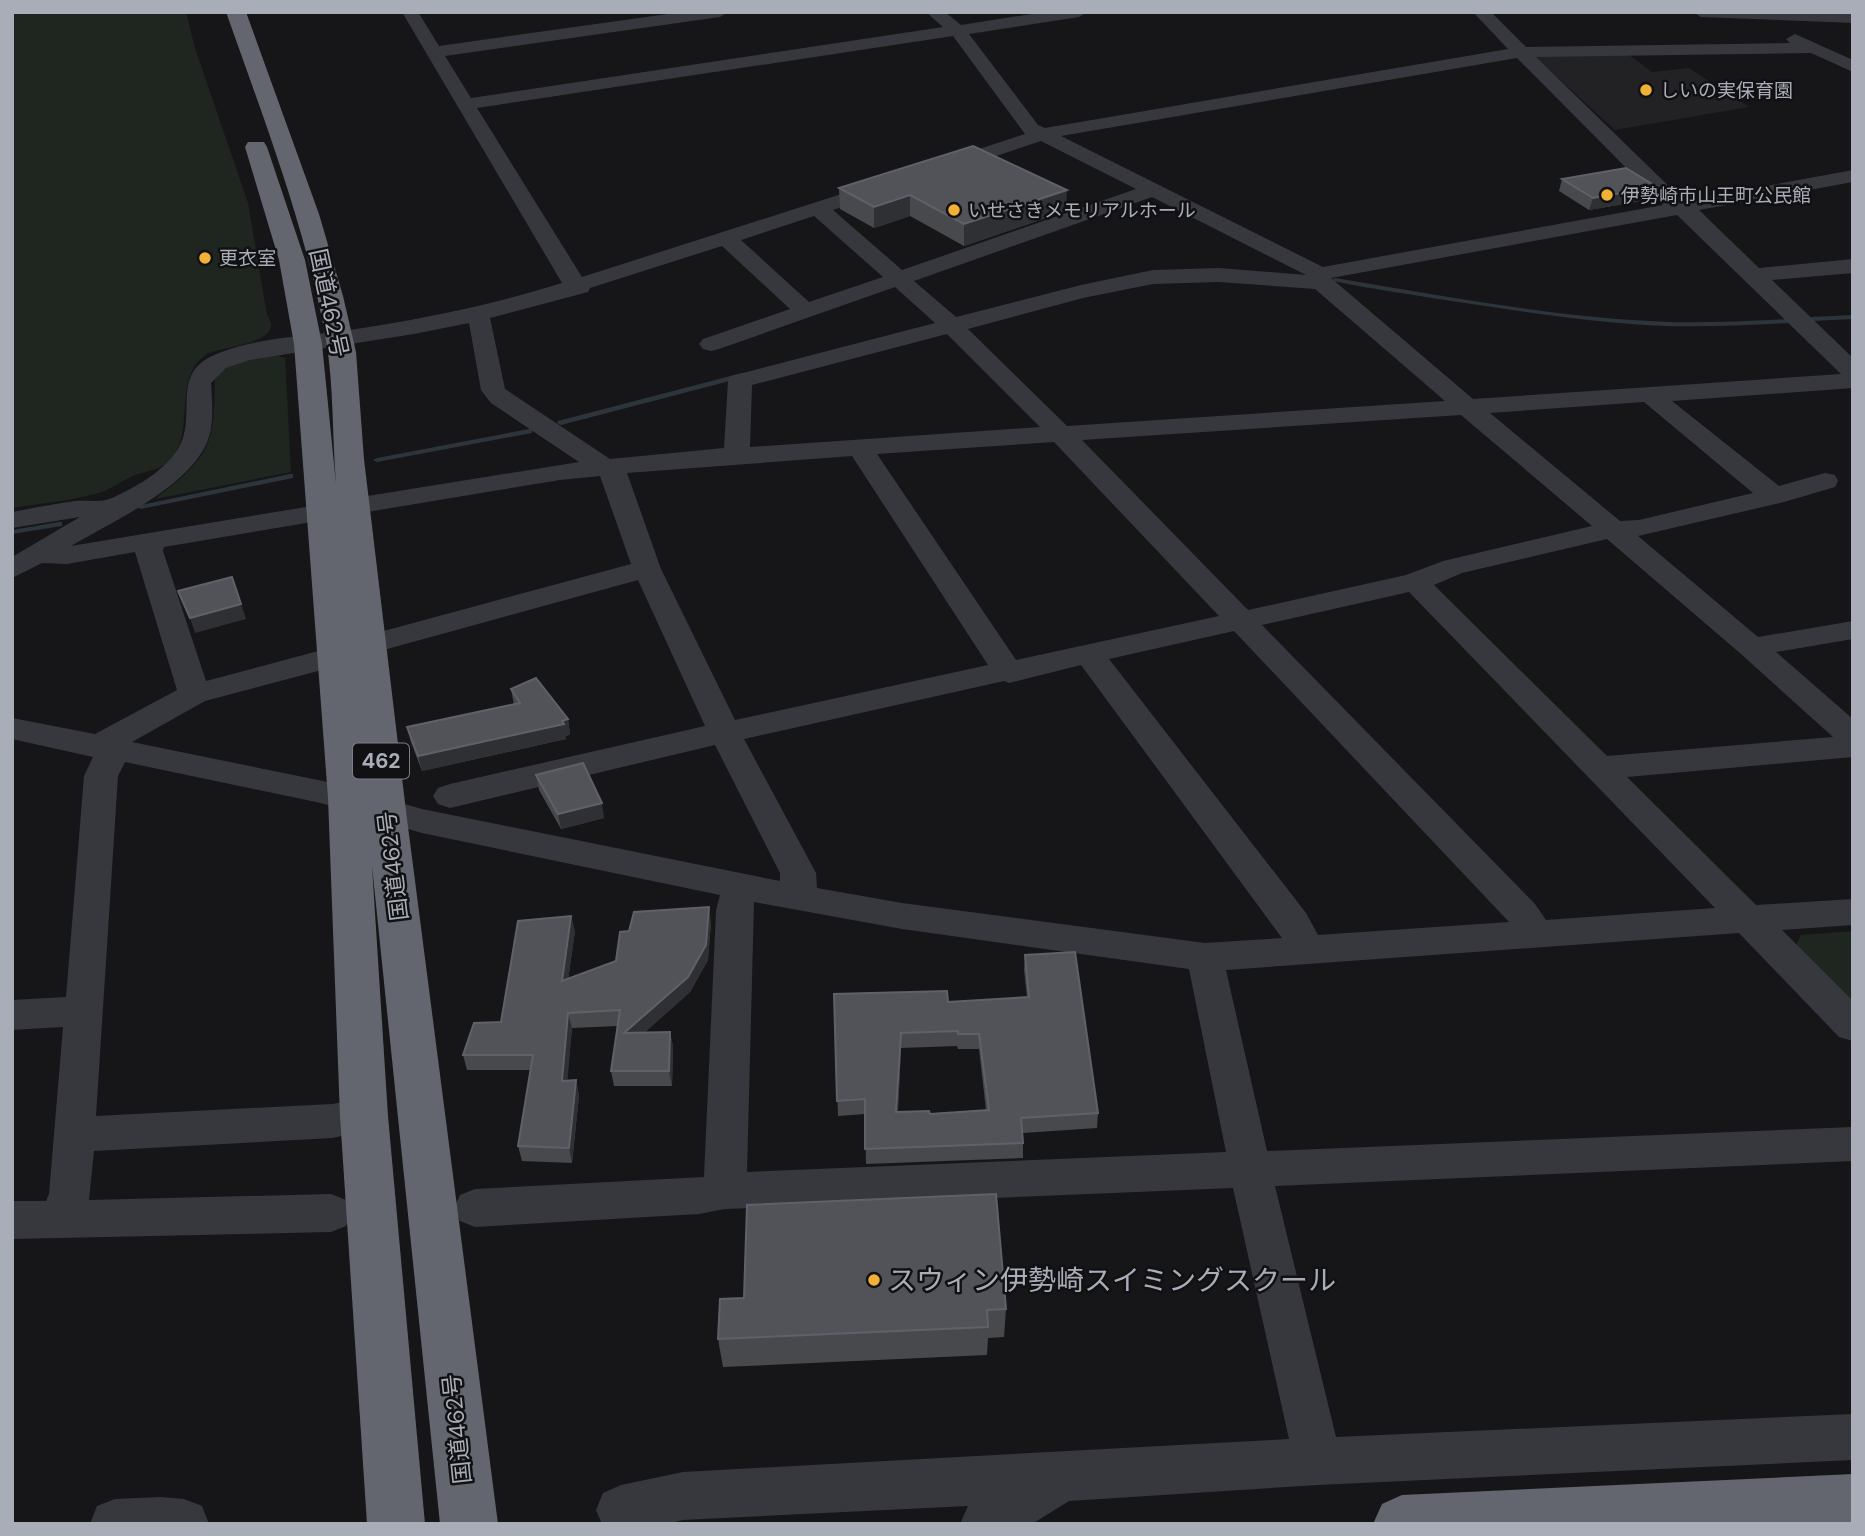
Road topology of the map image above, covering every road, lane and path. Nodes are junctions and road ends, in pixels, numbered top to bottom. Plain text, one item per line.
1 (212, 12) edge
2 (236, 12) edge
3 (410, 12) edge
4 (720, 12) edge
5 (934, 12) edge
6 (1079, 12) edge
7 (1481, 12) edge
8 (1700, 12) edge
9 (1747, 14) edge
10 (1853, 18) edge
11 (957, 30) junction
12 (1813, 48) junction
13 (435, 52) junction
14 (1521, 52) junction
15 (1853, 67) edge
16 (466, 104) junction
17 (1041, 135) junction
18 (923, 173) edge
19 (1853, 176) edge
20 (897, 182) edge
21 (1152, 190) junction
22 (1681, 207) junction
23 (818, 208) junction
24 (726, 238) junction
25 (1853, 266) edge
26 (1753, 275) junction
27 (1320, 278) junction
28 (899, 279) junction
29 (580, 287) junction
30 (800, 306) dead end
31 (477, 315) junction
32 (952, 326) junction
33 (324, 341) junction
34 (711, 344) dead end
35 (1853, 372) edge
36 (1853, 381) edge
37 (1651, 396) junction
38 (1466, 408) junction
39 (1062, 435) junction
40 (861, 449) junction
41 (737, 455) junction
42 (605, 467) junction
43 (1825, 481) dead end
44 (1774, 496) junction
45 (117, 508) junction
46 (339, 509) junction
47 (12, 520) edge
48 (1611, 530) junction
49 (150, 541) junction
50 (24, 562) edge
51 (647, 569) junction
52 (1415, 582) junction
53 (1243, 621) junction
54 (1853, 630) edge
55 (1752, 648) junction
56 (353, 651) junction
57 (1090, 655) junction
58 (1009, 673) junction
59 (194, 694) junction
60 (12, 728) edge
61 (724, 733) junction
62 (1853, 737) edge
63 (1853, 746) edge
64 (106, 749) junction
65 (1600, 768) junction
66 (450, 796) dead end
67 (348, 798) junction
68 (386, 811) junction
69 (740, 886) junction
70 (799, 898) junction
71 (1853, 912) edge
72 (1748, 919) junction
73 (1536, 933) junction
74 (1307, 951) junction
75 (1205, 957) junction
76 (85, 1008) junction
77 (12, 1015) edge
78 (1853, 1026) edge
79 (364, 1116) junction
80 (74, 1136) junction
81 (1853, 1144) edge
82 (1250, 1169) junction
83 (725, 1191) junction
84 (475, 1208) dead end
85 (331, 1213) dead end
86 (12, 1220) edge
87 (60, 1220) junction
88 (1853, 1437) edge
89 (1318, 1461) junction
90 (1063, 1477) junction
91 (1853, 1502) edge
92 (621, 1510) dead end
93 (115, 1524) edge
94 (184, 1524) edge
95 (396, 1524) edge
96 (469, 1524) edge
97 (985, 1524) edge
98 (1402, 1524) edge

1 - 33 highway, 国道462号 / 462
2 - 33 highway, 国道462号 / 462
3 - 13 street
4 - 13 street
5 - 11 street
6 - 11 street
7 - 14 street
8 - 9 street
9 - 10 street
9 - 12 street
11 - 16 street
11 - 17 street
12 - 14 street
12 - 15 street
13 - 16 street
14 - 17 street
14 - 22 street
16 - 29 street
17 - 18 street
17 - 21 street
19 - 22 street
20 - 23 street
21 - 27 street
21 - 28 street
22 - 26 street
22 - 27 street
23 - 24 street
23 - 28 street
24 - 29 street
24 - 30 street
25 - 26 street
26 - 35 street
27 - 32 street
27 - 38 street
28 - 32 street
28 - 34 street
29 - 31 street
31 - 33 street
31 - 42 street
32 - 39 street
32 - 41 street
33 - 45 street
33 - 46 highway, 国道462号 / 462
36 - 37 street
37 - 38 street
37 - 44 street
38 - 39 street
38 - 48 street
39 - 40 street
39 - 53 street
40 - 41 street
40 - 58 street
41 - 42 street
42 - 46 street
42 - 51 street
43 - 44 street
44 - 48 street
45 - 47 street
45 - 50 street
46 - 49 street
46 - 56 highway, 国道462号 / 462
48 - 52 street
48 - 55 street
49 - 50 street
49 - 59 street
51 - 56 street
51 - 61 street
52 - 53 street
52 - 65 street
53 - 57 street
53 - 73 street
54 - 55 street
55 - 62 street
56 - 59 street
56 - 67 highway, 国道462号 / 462
56 - 68 highway, 国道462号 / 462
57 - 58 street
57 - 74 street
58 - 61 street
59 - 64 street
60 - 64 street
61 - 66 street
61 - 70 street
63 - 65 street
64 - 67 street
64 - 76 street
65 - 72 street
67 - 68 street
67 - 79 highway, 国道462号 / 462
68 - 69 street
68 - 96 highway, 国道462号 / 462
69 - 70 street
69 - 83 street
70 - 75 street
71 - 72 street
72 - 73 street
72 - 78 street
73 - 74 street
74 - 75 street
75 - 82 street
76 - 77 street
76 - 80 street
79 - 80 street
79 - 95 highway, 国道462号 / 462
80 - 87 street
81 - 82 street
82 - 83 street
82 - 89 street
83 - 84 street
85 - 87 street
86 - 87 street
88 - 89 street
89 - 90 street
90 - 92 street
90 - 97 street
91 - 98 highway
93 - 94 street

